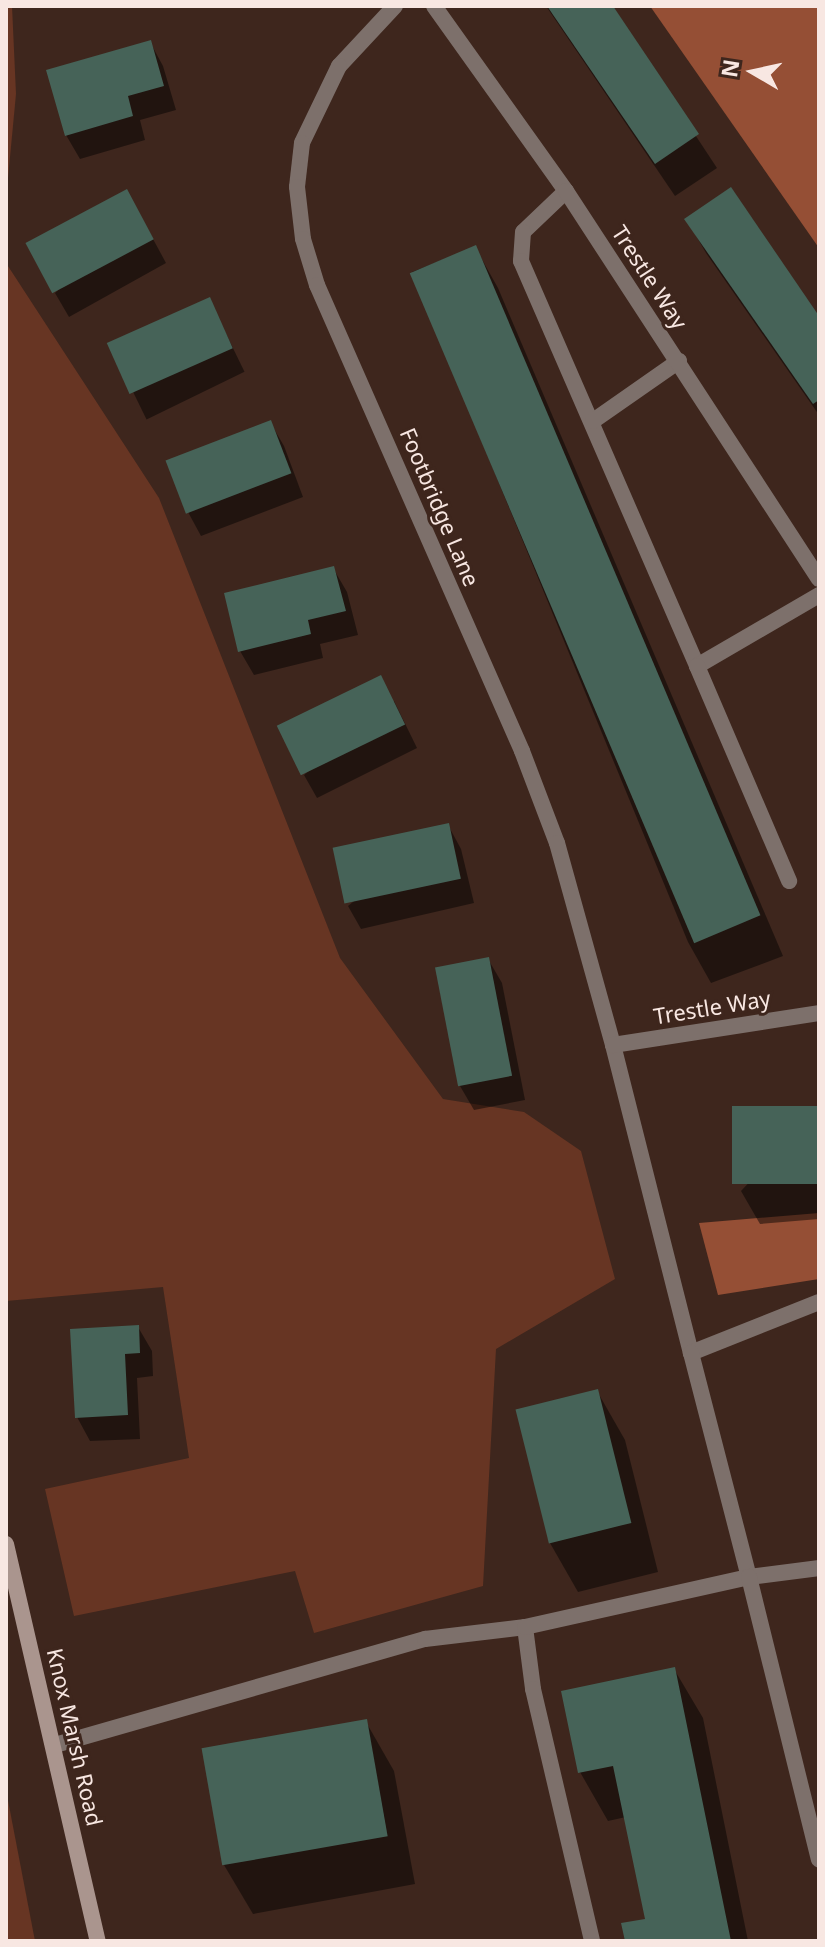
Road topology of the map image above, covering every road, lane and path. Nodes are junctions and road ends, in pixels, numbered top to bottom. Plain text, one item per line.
1 (395, 6) edge
2 (434, 6) edge
3 (566, 191) junction
4 (679, 361) junction
5 (593, 421) junction
6 (819, 579) edge
7 (819, 595) edge
8 (697, 666) junction
9 (789, 881) dead end
10 (819, 1013) edge
11 (613, 1045) junction
12 (819, 1302) edge
13 (691, 1353) junction
14 (6, 1544) edge
15 (819, 1568) edge
16 (749, 1577) junction
17 (525, 1627) junction
18 (55, 1745) junction
19 (817, 1839) edge
20 (819, 1859) edge
21 (98, 1941) edge
22 (592, 1941) edge

1 - 11 street, Footbridge Lane
2 - 3 street, Trestle Way
3 - 4 street, Trestle Way
3 - 5 street
4 - 5 street
4 - 6 street, Trestle Way
5 - 8 street
7 - 8 street
8 - 9 street
10 - 11 street, Trestle Way
11 - 13 street, Footbridge Lane
12 - 13 street
13 - 16 street, Footbridge Lane
14 - 18 main road, Knox Marsh Road
15 - 16 street
16 - 17 street
16 - 19 street, Footbridge Lane
17 - 18 street
17 - 22 street
18 - 21 main road, Knox Marsh Road
19 - 20 street, Footbridge Lane

